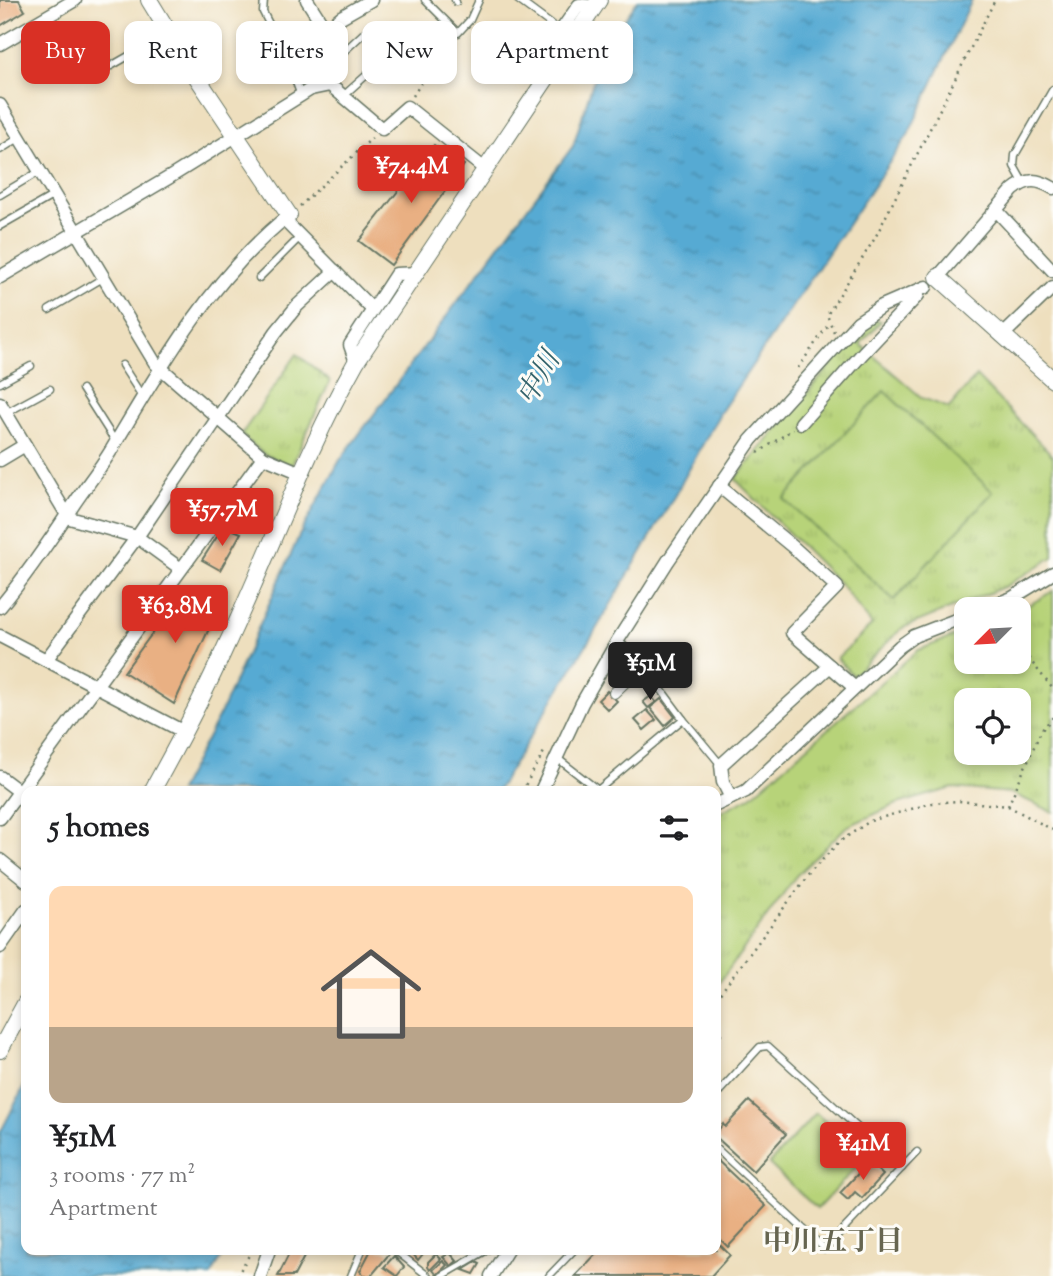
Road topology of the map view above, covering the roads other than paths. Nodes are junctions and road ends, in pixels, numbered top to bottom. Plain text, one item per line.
1 (75, 0) edge
2 (149, 0) edge
3 (264, 0) edge
4 (307, 0) edge
5 (371, 0) edge
6 (425, 0) edge
7 (479, 0) edge
8 (518, 0) edge
9 (597, 3) edge
10 (162, 21) edge
11 (546, 21) edge
12 (567, 21) edge
13 (585, 21) edge
14 (362, 35) edge
15 (0, 44) edge
16 (124, 59) edge
17 (111, 66) dead end
18 (362, 79) edge
19 (202, 84) edge
20 (543, 84) edge
21 (321, 87) junction
22 (1053, 89) edge
23 (301, 96) junction
24 (343, 96) junction
25 (0, 105) edge
26 (236, 136) junction
27 (20, 138) junction
28 (0, 150) edge
29 (486, 170) junction
30 (40, 171) junction
31 (1023, 182) junction
32 (1053, 188) edge
33 (0, 195) edge
34 (54, 195) junction
35 (996, 210) junction
36 (286, 218) junction
37 (0, 226) edge
38 (76, 232) junction
39 (301, 236) junction
40 (335, 271) junction
41 (1053, 271) edge
42 (417, 273) junction
43 (0, 277) edge
44 (103, 278) junction
45 (259, 278) dead end
46 (932, 282) junction
47 (1053, 287) edge
48 (373, 309) junction
49 (49, 310) dead end
50 (1002, 335) junction
51 (356, 362) junction
52 (122, 365) dead end
53 (31, 366) dead end
54 (160, 369) junction
55 (1053, 380) edge
56 (0, 383) edge
57 (50, 389) dead end
58 (82, 389) dead end
59 (143, 398) junction
60 (3, 408) edge
61 (218, 419) junction
62 (802, 423) road end
63 (116, 442) junction
64 (25, 445) junction
65 (263, 457) junction
66 (0, 460) edge
67 (301, 472) junction
68 (719, 486) junction
69 (66, 516) junction
70 (137, 537) junction
71 (181, 569) junction
72 (1053, 573) edge
73 (1014, 597) edge
74 (0, 607) edge
75 (954, 621) edge
76 (0, 636) edge
77 (618, 640) junction
78 (46, 660) junction
79 (643, 665) junction
80 (830, 666) junction
81 (97, 685) junction
82 (855, 688) junction
83 (614, 693) dead end
84 (683, 719) junction
85 (184, 732) junction
86 (556, 757) junction
87 (722, 765) junction
88 (0, 777) edge
89 (24, 786) edge
90 (155, 786) edge
91 (543, 786) edge
92 (590, 786) edge
93 (603, 786) edge
94 (20, 792) joint
95 (731, 798) junction
96 (721, 803) edge
97 (0, 818) edge
98 (0, 860) edge
99 (21, 877) edge
100 (21, 917) edge
101 (0, 946) edge
102 (21, 1011) edge
103 (0, 1050) edge
104 (721, 1090) edge
105 (917, 1152) dead end
106 (721, 1153) edge
107 (902, 1168) junction
108 (267, 1255) edge
109 (360, 1255) edge
110 (402, 1255) edge
111 (478, 1255) edge
112 (503, 1255) edge
113 (568, 1255) edge
114 (260, 1276) edge
115 (351, 1276) edge
116 (428, 1276) edge
117 (442, 1276) edge
118 (491, 1276) edge
119 (549, 1276) edge

1 - 15 street
2 - 10 street
3 - 23 lane
4 - 5 street
6 - 7 lane
8 - 11 lane
9 - 12 street
9 - 13 street
14 - 21 lane
16 - 17 lane
18 - 24 lane
19 - 26 street
20 - 29 street
21 - 23 street
21 - 24 street
22 - 31 lane
23 - 26 street
24 - 29 street
25 - 27 street
26 - 36 street
26 - 38 street
27 - 28 lane
27 - 30 street
29 - 42 street
30 - 33 lane
30 - 34 street
31 - 32 street
31 - 35 street
34 - 37 lane
34 - 38 street
35 - 41 street
35 - 46 street
36 - 39 street
36 - 54 street
38 - 43 street
38 - 44 street
39 - 40 street
39 - 45 lane
40 - 48 street
40 - 61 street
42 - 48 street
42 - 51 street
44 - 49 lane
44 - 54 street
46 - 50 street
46 - 62 street
46 - 68 street
47 - 50 street
48 - 51 street
50 - 55 street
51 - 67 street
52 - 59 lane
53 - 56 lane
54 - 59 street
54 - 61 street
57 - 60 lane
58 - 63 lane
59 - 63 street
60 - 64 street
61 - 65 street
61 - 70 street
63 - 69 street
64 - 66 street
64 - 69 street
65 - 67 street
65 - 71 street
67 - 85 street
68 - 77 street
68 - 80 street
69 - 70 street
69 - 74 street
70 - 71 street
70 - 78 street
71 - 81 street
72 - 73 street
75 - 82 street
76 - 78 street
77 - 79 lane
77 - 86 street
78 - 81 street
79 - 83 street
79 - 84 lane
80 - 82 street
80 - 87 street
81 - 85 street
81 - 89 street
82 - 95 street
84 - 87 lane
84 - 93 lane
85 - 90 street
86 - 91 street
86 - 92 lane
87 - 95 street
88 - 94 street
94 - 97 street
95 - 96 street
98 - 99 street
100 - 101 street
102 - 103 street
104 - 107 lane
105 - 107 lane
106 - 107 lane
108 - 114 street
109 - 115 lane
110 - 116 lane
111 - 117 lane
112 - 118 street
113 - 119 lane

